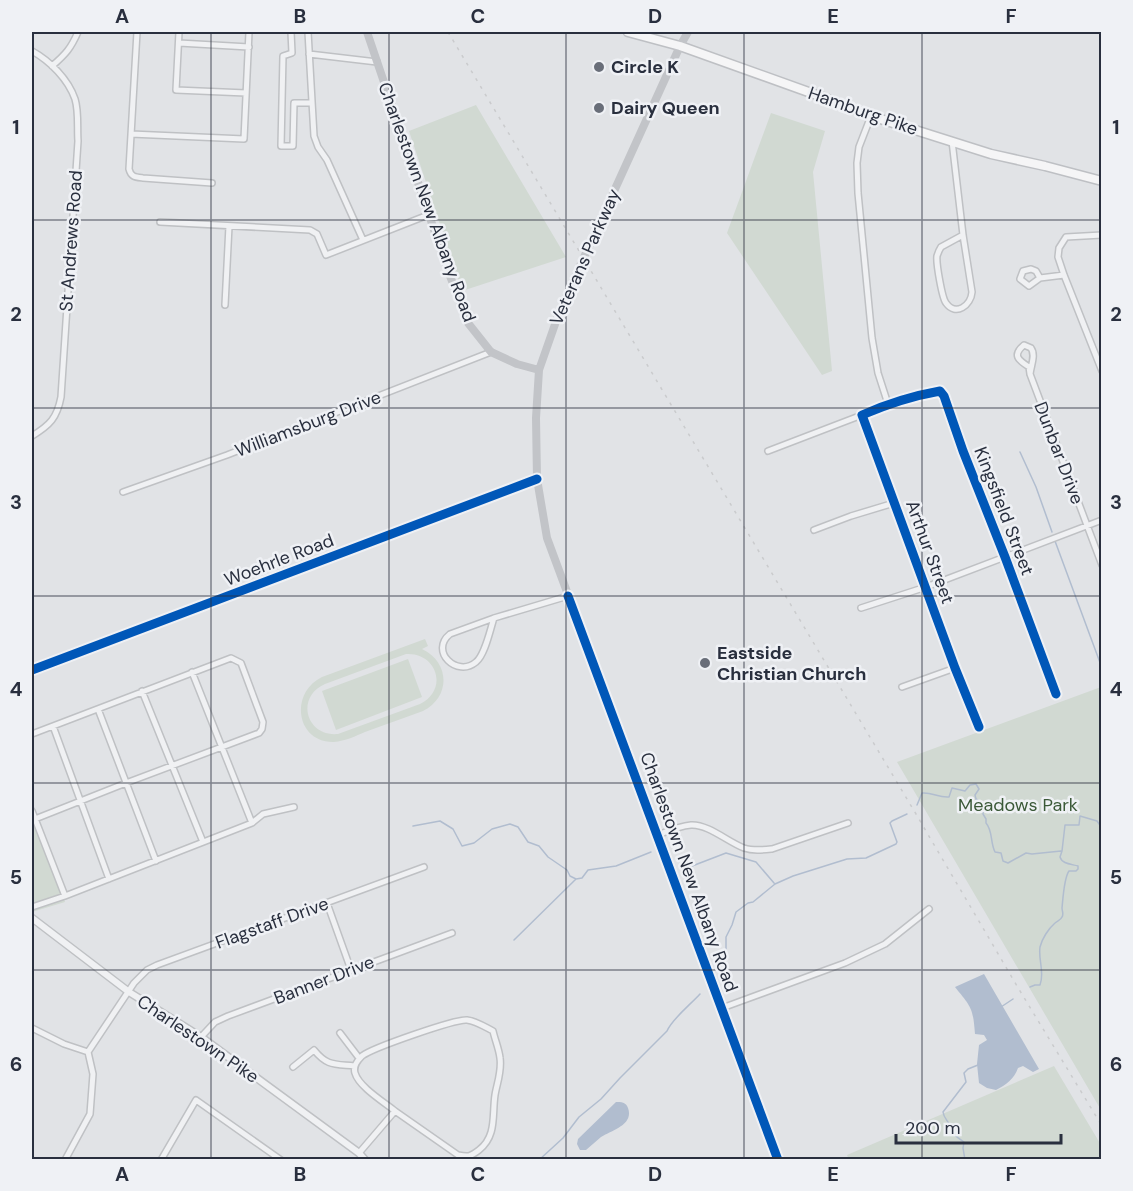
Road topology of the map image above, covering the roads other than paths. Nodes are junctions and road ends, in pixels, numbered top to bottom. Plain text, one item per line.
1 (78, 32) edge
2 (137, 32) edge
3 (179, 32) edge
4 (249, 32) edge
5 (291, 32) edge
6 (308, 32) edge
7 (367, 32) edge
8 (628, 32) edge
9 (686, 32) edge
10 (179, 43) junction
11 (680, 46) junction
12 (249, 47) junction
13 (32, 51) edge
14 (309, 54) junction
15 (377, 62) junction
16 (52, 66) junction
17 (246, 93) junction
18 (312, 103) junction
19 (871, 116) junction
20 (131, 134) junction
21 (952, 141) junction
22 (1101, 181) edge
23 (212, 183) dead end
24 (428, 215) junction
25 (160, 222) dead end
26 (229, 226) junction
27 (963, 235) junction
28 (1101, 235) edge
29 (363, 240) junction
30 (1064, 275) junction
31 (1040, 278) dead end
32 (225, 305) dead end
33 (491, 352) junction
34 (539, 370) junction
35 (1101, 371) edge
36 (1030, 374) junction
37 (888, 404) junction
38 (862, 415) junction
39 (32, 436) edge
40 (768, 451) dead end
41 (537, 479) junction
42 (123, 492) dead end
43 (894, 503) junction
44 (1101, 520) edge
45 (1086, 525) junction
46 (814, 530) dead end
47 (1005, 557) junction
48 (1101, 565) edge
49 (926, 587) junction
50 (568, 596) junction
51 (861, 608) dead end
52 (494, 618) junction
53 (955, 668) junction
54 (32, 670) edge
55 (192, 672) junction
56 (902, 687) dead end
57 (142, 691) junction
58 (1056, 694) dead end
59 (98, 708) junction
60 (53, 726) junction
61 (979, 727) dead end
62 (32, 734) edge
63 (222, 747) junction
64 (172, 765) junction
65 (126, 783) junction
66 (80, 801) junction
67 (294, 807) dead end
68 (32, 811) edge
69 (35, 819) junction
70 (252, 823) junction
71 (848, 823) dead end
72 (658, 836) junction
73 (203, 842) junction
74 (156, 861) junction
75 (424, 867) dead end
76 (109, 879) junction
77 (65, 896) junction
78 (327, 903) junction
79 (32, 907) edge
80 (929, 909) dead end
81 (32, 918) edge
82 (452, 933) dead end
83 (351, 970) junction
84 (129, 992) junction
85 (722, 1008) junction
86 (32, 1028) edge
87 (340, 1033) dead end
88 (201, 1037) junction
89 (88, 1052) junction
90 (360, 1058) junction
91 (354, 1066) junction
92 (293, 1067) dead end
93 (395, 1111) junction
94 (359, 1153) junction
95 (65, 1160) edge
96 (161, 1160) edge
97 (281, 1160) edge
98 (364, 1160) edge
99 (778, 1160) edge

1 - 16 street
2 - 20 street
3 - 10 street
4 - 12 street
5 - 18 street
6 - 14 street
7 - 15 main road, Charlestown New Albany Road
8 - 11 main road, Hamburg Pike
9 - 11 main road, Veterans Parkway
10 - 12 street
10 - 17 street
11 - 19 main road, Hamburg Pike
11 - 34 main road, Veterans Parkway
12 - 17 street
13 - 16 street, St Andrews Road
14 - 15 street
14 - 18 street
15 - 24 main road, Charlestown New Albany Road
16 - 39 street, St Andrews Road
17 - 20 street
18 - 29 street
19 - 21 main road, Hamburg Pike
19 - 37 street
20 - 23 street
21 - 22 main road, Hamburg Pike
21 - 27 street
24 - 29 street
24 - 33 main road, Charlestown New Albany Road
25 - 26 street
26 - 29 street
26 - 32 street
27 - 27 street
28 - 30 street
30 - 31 street
30 - 35 street
33 - 34 main road, Charlestown New Albany Road
33 - 42 street, Williamsburg Drive
34 - 41 main road, Veterans Parkway
36 - 36 street, Dunbar Drive
36 - 45 street, Dunbar Drive
37 - 38 street
37 - 47 street, Kingsfield Street
38 - 40 street
38 - 43 street, Arthur Street
41 - 50 main road, Charlestown New Albany Road
41 - 54 street, Woehrle Road
43 - 46 street
43 - 49 street, Arthur Street
44 - 45 street
45 - 47 street
45 - 48 street, Dunbar Drive
47 - 49 street
47 - 58 street, Kingsfield Street
49 - 51 street
49 - 53 street, Arthur Street
50 - 52 street
50 - 72 main road, Charlestown New Albany Road
52 - 52 street
53 - 56 street
53 - 61 street, Arthur Street
55 - 57 street
55 - 63 street
55 - 63 street
57 - 59 street
57 - 64 street
59 - 60 street
59 - 65 street
60 - 62 street
60 - 66 street
63 - 64 street
63 - 70 street
64 - 65 street
64 - 73 street
65 - 66 street
65 - 74 street
66 - 69 street
66 - 76 street
67 - 70 street
68 - 69 street
69 - 77 street
70 - 73 street
71 - 72 street
72 - 85 main road, Charlestown New Albany Road
73 - 74 street
74 - 76 street
75 - 78 street, Flagstaff Drive
76 - 77 street
77 - 79 street
78 - 83 street
78 - 84 street, Flagstaff Drive
80 - 85 street
81 - 84 street, Charlestown Pike
82 - 83 street, Banner Drive
83 - 88 street, Banner Drive
84 - 88 street, Charlestown Pike
84 - 89 street, Flagstaff Drive
85 - 99 main road, Charlestown New Albany Road
86 - 89 street
87 - 90 street
88 - 94 street, Charlestown Pike
89 - 95 street
90 - 91 street
90 - 93 street
91 - 92 street
91 - 93 street
93 - 94 street
94 - 98 street, Charlestown Pike
96 - 97 street

